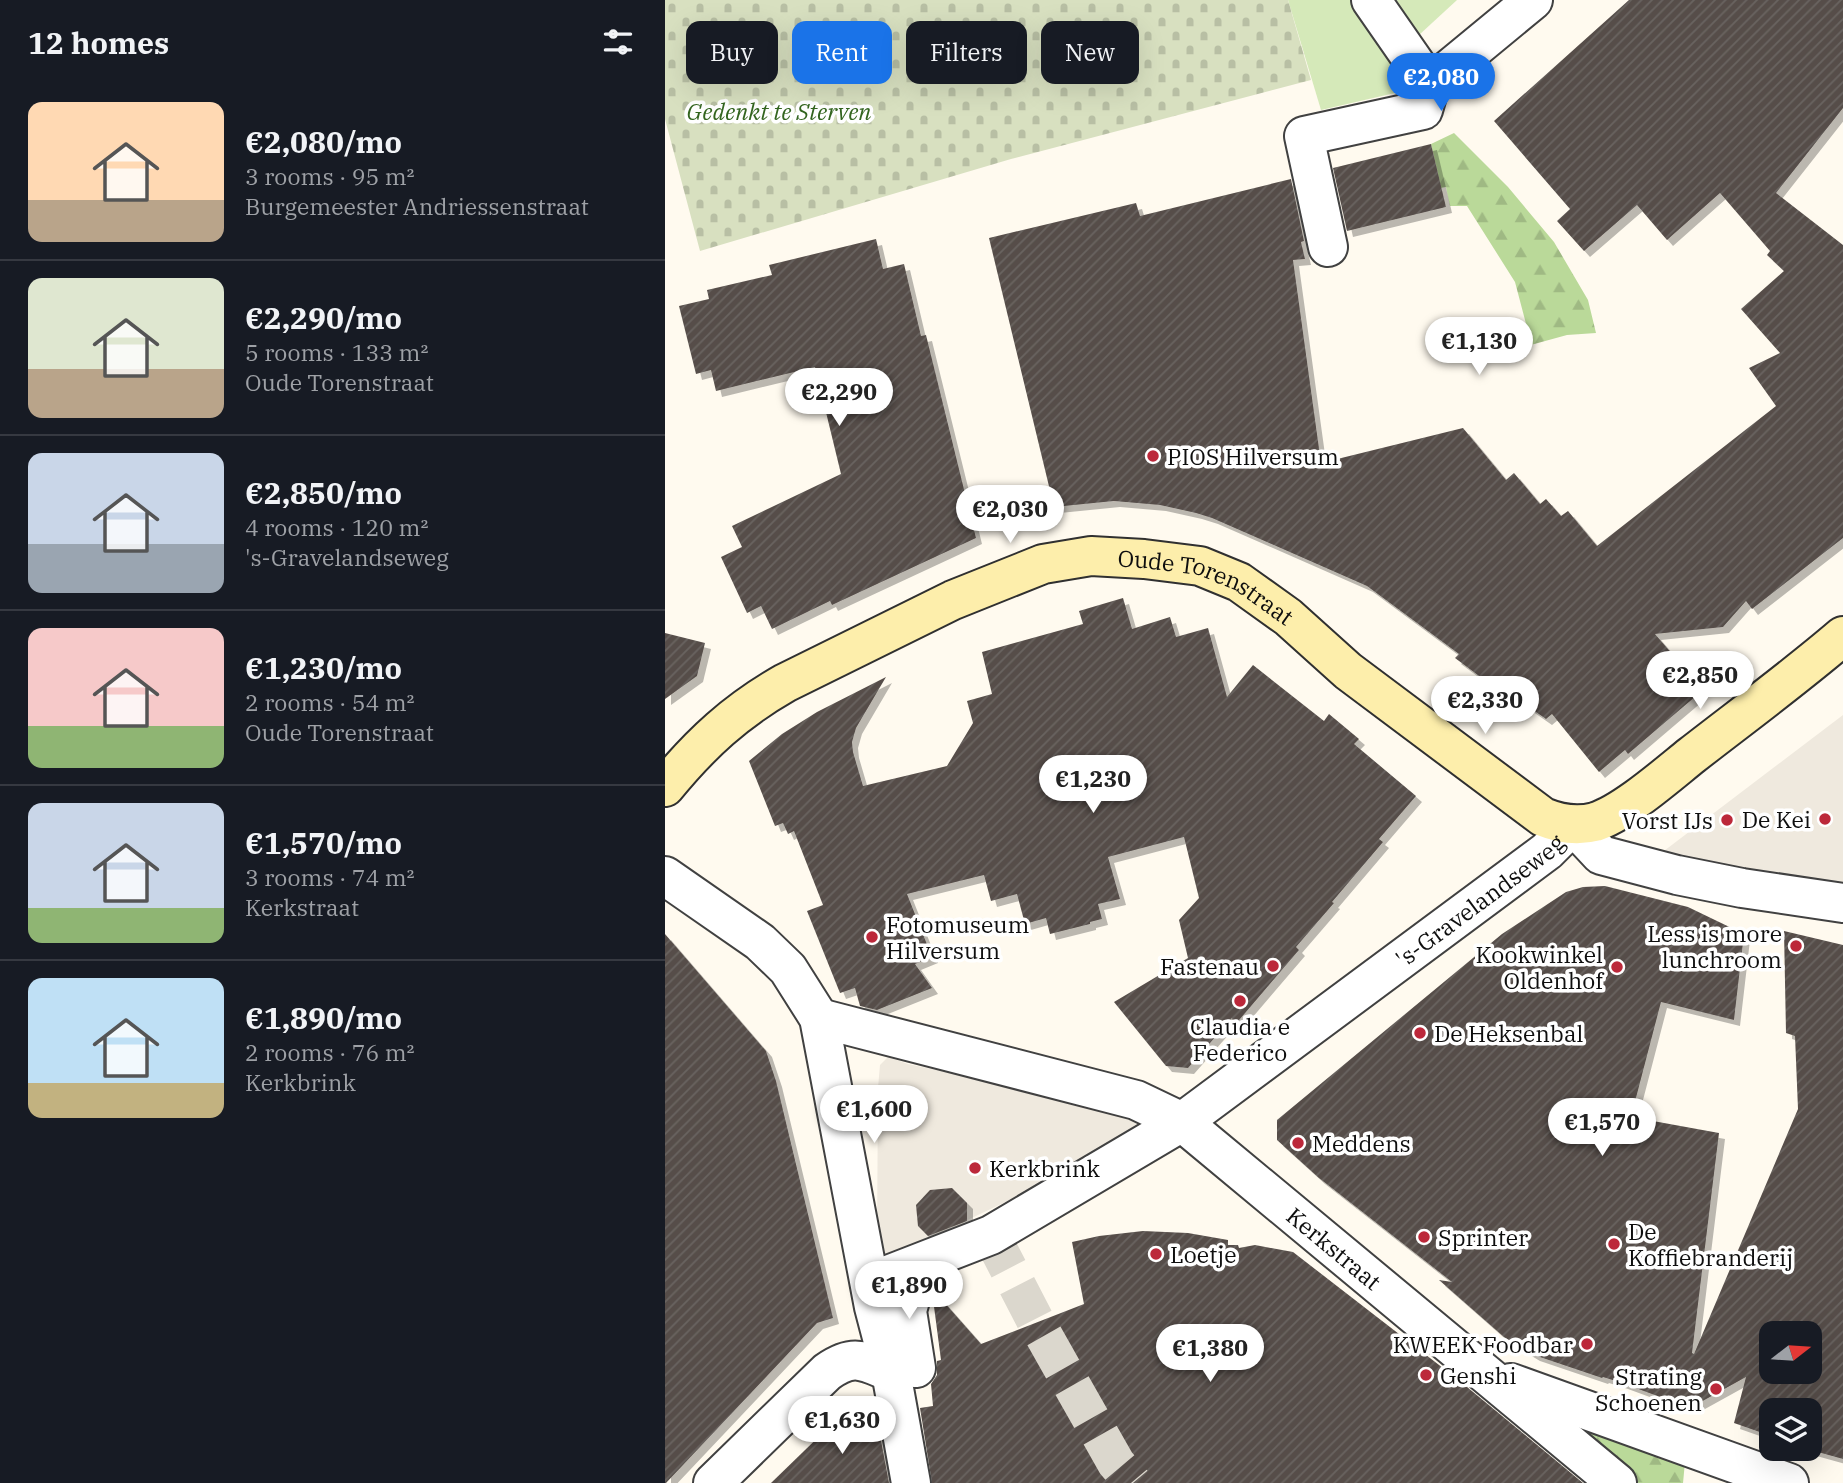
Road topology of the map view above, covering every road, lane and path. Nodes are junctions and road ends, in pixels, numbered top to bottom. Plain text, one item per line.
1 (1371, 0) edge
2 (1533, 0) edge
3 (1430, 85) junction
4 (1328, 247) dead end
5 (1843, 636) edge
6 (665, 787) edge
7 (1573, 825) junction
8 (665, 876) edge
9 (1843, 903) edge
10 (819, 1018) junction
11 (1182, 1122) junction
12 (920, 1264) junction
13 (870, 1282) junction
14 (903, 1370) junction
15 (1487, 1375) junction
16 (713, 1483) edge
17 (911, 1483) edge
18 (1617, 1483) edge
19 (1789, 1483) edge

1 - 3 street
2 - 3 street
3 - 4 street
5 - 7 main road, 's-Gravelandseweg
6 - 7 main road, Oude Torenstraat
7 - 9 street
7 - 11 street, 's-Gravelandseweg
8 - 10 street
10 - 11 street
10 - 13 street
11 - 12 street
11 - 15 street, Kerkstraat
12 - 13 street
12 - 14 street
13 - 14 street
14 - 16 street
14 - 17 street
15 - 18 street, Kerkstraat
15 - 19 street, Kerkstraat

